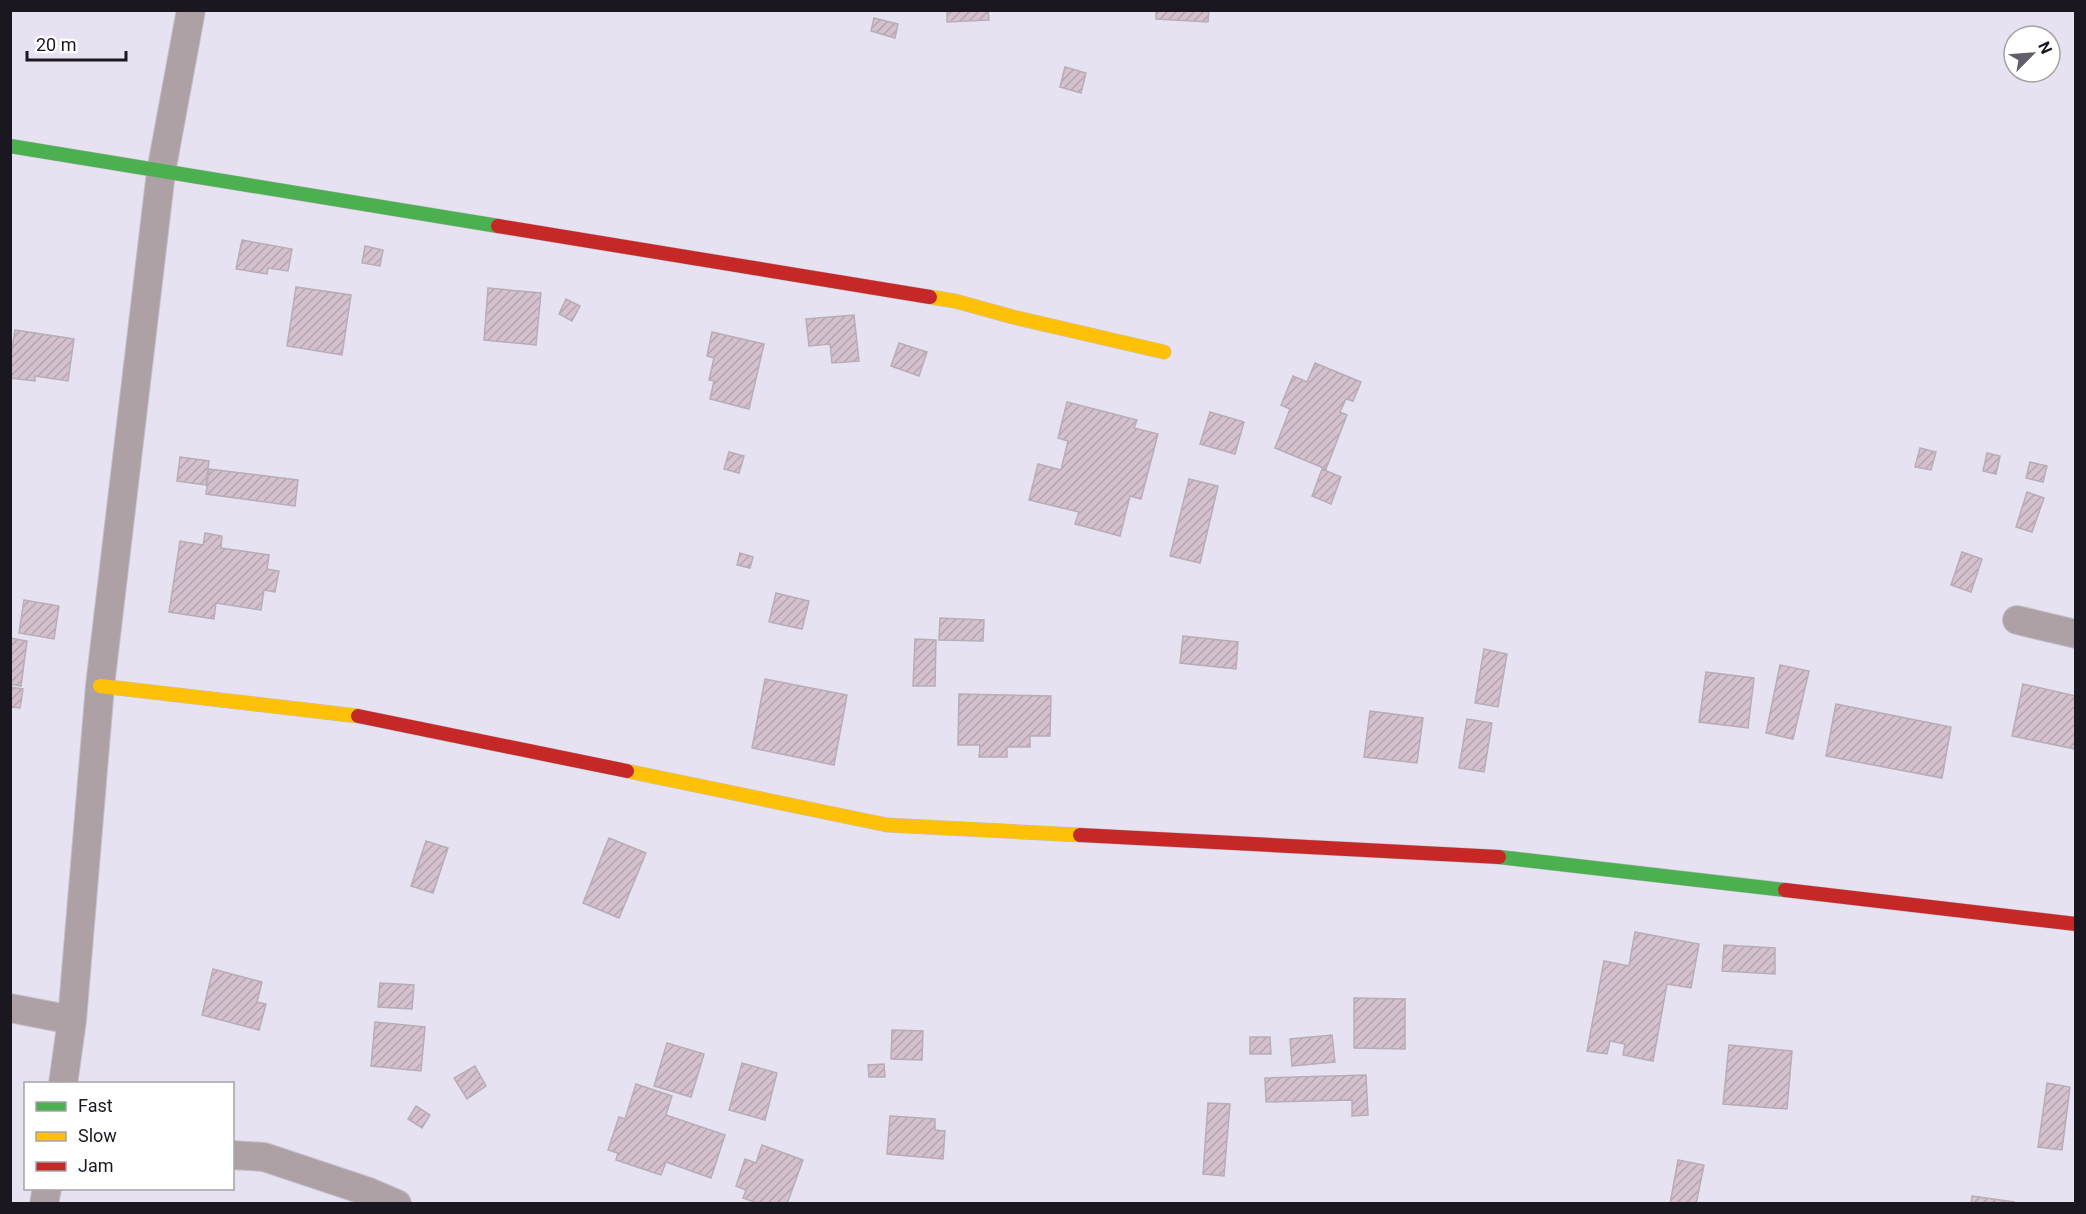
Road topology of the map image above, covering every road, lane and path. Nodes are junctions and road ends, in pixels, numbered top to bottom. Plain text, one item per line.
1 (191, 10) edge
2 (10, 146) edge
3 (161, 172) junction
4 (1164, 352) dead end
5 (2017, 620) dead end
6 (2076, 634) edge
7 (100, 686) junction
8 (2076, 924) edge
9 (10, 1008) edge
10 (72, 1020) junction
11 (63, 1082) edge
12 (234, 1155) edge
13 (397, 1203) edge

1 - 3 street
2 - 3 street
3 - 4 street
3 - 7 street
5 - 6 street
7 - 8 street
7 - 10 street
9 - 10 street
10 - 11 street
12 - 13 street

